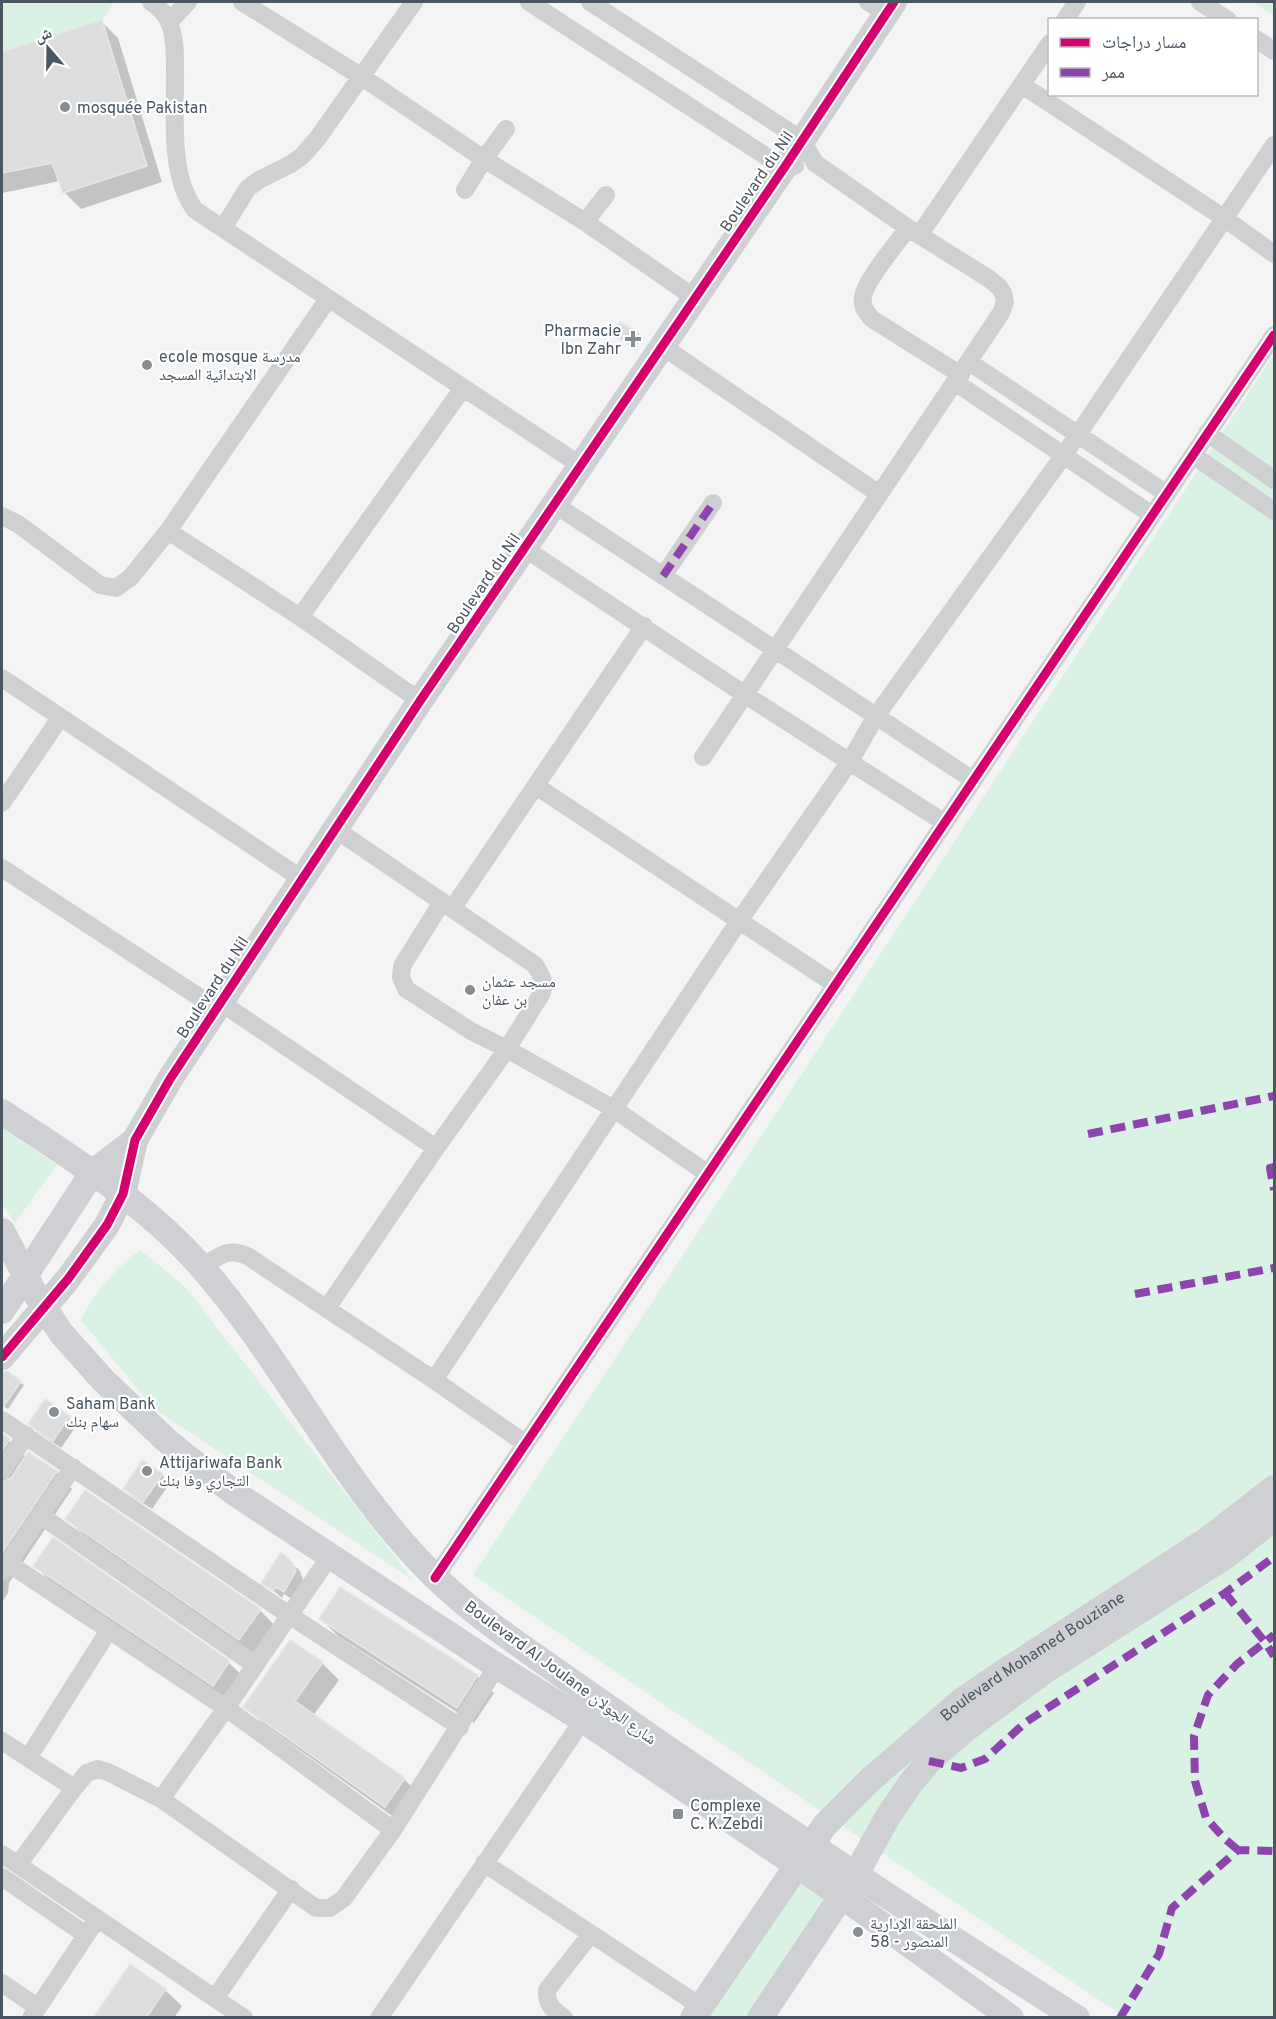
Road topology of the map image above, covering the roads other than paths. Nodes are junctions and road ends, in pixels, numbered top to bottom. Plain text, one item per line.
1 (151, 2) edge
2 (188, 2) edge
3 (242, 2) edge
4 (414, 2) edge
5 (529, 2) edge
6 (591, 2) edge
7 (1077, 2) edge
8 (1200, 2) edge
9 (883, 5) edge
10 (1066, 18) edge
11 (1225, 18) edge
12 (170, 22) junction
13 (1258, 40) edge
14 (1048, 46) edge
15 (1275, 51) edge
16 (362, 77) junction
17 (1022, 85) junction
18 (506, 129) dead end
19 (802, 140) junction
20 (1275, 145) edge
21 (484, 159) junction
22 (815, 164) junction
23 (783, 168) junction
24 (465, 190) dead end
25 (606, 195) dead end
26 (1224, 218) junction
27 (585, 222) junction
28 (223, 228) junction
29 (914, 231) junction
30 (1275, 255) edge
31 (695, 298) junction
32 (328, 299) junction
33 (1275, 335) edge
34 (662, 346) junction
35 (962, 373) junction
36 (463, 388) junction
37 (1207, 434) junction
38 (1078, 436) junction
39 (1064, 455) junction
40 (1192, 455) junction
41 (580, 465) junction
42 (1275, 480) edge
43 (879, 494) junction
44 (1167, 494) junction
45 (713, 503) dead end
46 (554, 504) junction
47 (1275, 511) edge
48 (1152, 515) junction
49 (2, 516) edge
50 (168, 531) junction
51 (524, 548) junction
52 (663, 576) junction
53 (300, 617) junction
54 (644, 626) junction
55 (775, 649) junction
56 (2, 678) edge
57 (744, 694) junction
58 (420, 701) junction
59 (876, 716) junction
60 (60, 718) junction
61 (703, 757) dead end
62 (850, 761) junction
63 (973, 780) junction
64 (536, 786) junction
65 (2, 803) edge
66 (945, 823) junction
67 (335, 829) junction
68 (2, 868) edge
69 (302, 879) junction
70 (447, 905) junction
71 (740, 921) junction
72 (836, 985) junction
73 (218, 1005) junction
74 (507, 1049) junction
75 (614, 1109) junction
76 (2, 1112) edge
77 (135, 1140) junction
78 (436, 1148) junction
79 (93, 1172) junction
80 (708, 1173) junction
81 (123, 1194) junction
82 (2, 1231) edge
83 (201, 1267) junction
84 (24, 1274) junction
85 (44, 1306) junction
86 (327, 1308) junction
87 (2, 1311) edge
88 (2, 1357) edge
89 (434, 1380) junction
90 (2, 1420) edge
91 (26, 1435) junction
92 (526, 1444) junction
93 (73, 1467) junction
94 (2, 1472) edge
95 (1275, 1488) edge
96 (40, 1515) junction
97 (1275, 1518) edge
98 (330, 1556) junction
99 (5, 1568) edge
100 (435, 1578) junction
101 (290, 1615) junction
102 (109, 1630) junction
103 (255, 1665) junction
104 (497, 1666) junction
105 (226, 1708) junction
106 (583, 1720) junction
107 (460, 1726) junction
108 (2, 1741) edge
109 (28, 1758) junction
110 (74, 1788) junction
111 (161, 1799) junction
112 (393, 1830) junction
113 (2, 1854) edge
114 (803, 1856) junction
115 (484, 1863) junction
116 (18, 1865) junction
117 (2, 1877) edge
118 (849, 1886) junction
119 (291, 1889) junction
120 (97, 1919) junction
121 (591, 1934) junction
122 (86, 1935) junction
123 (2, 1983) edge
124 (215, 1998) junction
125 (34, 2012) edge
126 (696, 2012) edge
127 (244, 2018) edge
128 (379, 2018) edge
129 (564, 2018) edge
130 (760, 2018) edge
131 (1011, 2018) edge
132 (1077, 2018) edge

1 - 12 street
2 - 12 street
3 - 16 street
4 - 16 street
5 - 23 street
6 - 19 street
7 - 10 street
8 - 11 street
9 - 19 street, Boulevard du Nil
12 - 28 street
13 - 15 street
14 - 17 street
16 - 21 street
16 - 28 street
17 - 26 street
17 - 29 street
18 - 21 street
19 - 22 street
19 - 23 street, Boulevard du Nil
20 - 26 street
21 - 24 street
21 - 27 street
22 - 23 street
22 - 29 street
23 - 31 street, Boulevard du Nil
25 - 27 street
26 - 30 street
26 - 38 street
27 - 31 street
28 - 32 street
29 - 35 street
29 - 35 street
31 - 34 street, Boulevard du Nil
32 - 36 street
32 - 50 street
33 - 37 street
34 - 41 street, Boulevard du Nil
34 - 43 street
35 - 38 street
35 - 39 street
35 - 43 street
36 - 41 street
36 - 53 street
37 - 40 street
37 - 42 street
38 - 39 street
38 - 44 street
39 - 48 street
39 - 59 street
40 - 44 street
40 - 47 street
41 - 46 street, Boulevard du Nil
43 - 55 street
44 - 48 street
45 - 52 street
46 - 51 street, Boulevard du Nil
46 - 52 street
48 - 63 street
49 - 50 street
50 - 53 street
51 - 54 street
51 - 58 street, Boulevard du Nil
52 - 55 street
53 - 58 street
54 - 57 street
54 - 64 street
55 - 57 street
55 - 59 street
56 - 60 street
57 - 61 street
57 - 62 street
58 - 67 street, Boulevard du Nil
59 - 62 street
59 - 63 street
60 - 65 street
60 - 69 street
62 - 66 street
62 - 71 street
63 - 66 street
64 - 70 street
64 - 71 street
66 - 72 street
67 - 69 street, Boulevard du Nil
67 - 70 street
68 - 73 street
69 - 73 street, Boulevard du Nil
70 - 74 street
70 - 74 street
71 - 72 street
71 - 75 street
72 - 80 street
73 - 77 street, Boulevard du Nil
73 - 78 street
74 - 75 street
74 - 78 street
75 - 80 street
75 - 89 street
76 - 79 street, Boulevard Al Joulane شارع الجولان
77 - 79 street, Boulevard du Nil
77 - 81 street, Boulevard du Nil
78 - 86 street
79 - 81 street, Boulevard Al Joulane شارع الجولان
79 - 84 street, Boulevard du Nil
80 - 92 street
81 - 83 street, Boulevard Al Joulane شارع الجولان
81 - 85 street, Boulevard du Nil
82 - 84 street, Boulevard Al Joulane شارع الجولان
83 - 86 street
83 - 100 street, Boulevard Al Joulane شارع الجولان
84 - 85 street, Boulevard Al Joulane شارع الجولان
84 - 87 street, Boulevard du Nil
85 - 88 street, Boulevard du Nil
85 - 98 street, Boulevard Al Joulane شارع الجولان
86 - 89 street
89 - 92 street
90 - 91 street
91 - 93 street
91 - 94 street
92 - 100 street
93 - 96 street
93 - 101 street
95 - 114 street, Boulevard Mohamed Bouziane
96 - 99 street
96 - 103 street
97 - 118 street, Boulevard Mohamed Bouziane
98 - 101 street
98 - 104 street, Boulevard Al Joulane شارع الجولان
99 - 102 street
100 - 114 street, Boulevard Al Joulane شارع الجولان
101 - 103 street
101 - 107 street
102 - 105 street
102 - 109 street
103 - 105 street
104 - 106 street, Boulevard Al Joulane شارع الجولان
104 - 107 street
105 - 111 street
105 - 112 street
106 - 114 street, Boulevard Al Joulane شارع الجولان
106 - 115 street
107 - 112 street
108 - 109 street
109 - 110 street
110 - 111 street
110 - 116 street
111 - 119 street
112 - 119 street
113 - 116 street
114 - 118 street, Boulevard Al Joulane شارع الجولان
114 - 126 street, Boulevard Mohamed Bouziane
115 - 121 street
115 - 128 street
116 - 120 street
117 - 122 street
118 - 130 street, Boulevard Mohamed Bouziane
118 - 131 street, Boulevard Al Joulane شارع الجولان
118 - 132 street, Boulevard Al Joulane شارع الجولان
119 - 124 street
120 - 122 street
120 - 124 street
121 - 126 street
121 - 129 street
122 - 125 street
123 - 125 street
124 - 127 street

